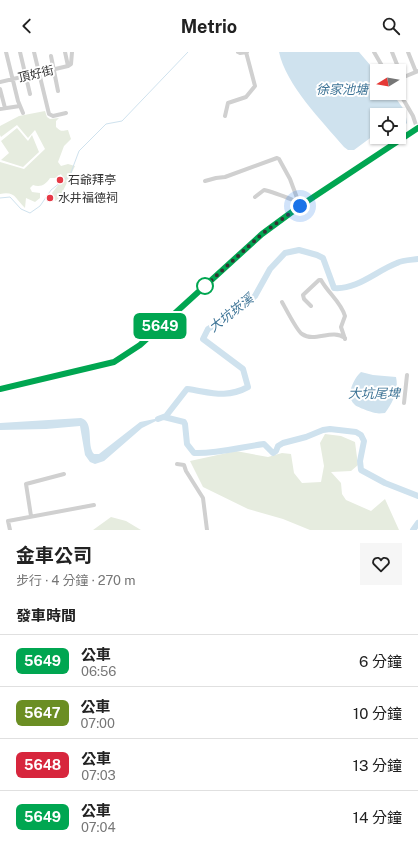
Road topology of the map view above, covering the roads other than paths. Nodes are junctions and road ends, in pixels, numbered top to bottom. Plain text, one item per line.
1 (6, 52) edge
2 (20, 52) edge
3 (34, 52) edge
4 (65, 52) edge
5 (72, 52) edge
6 (238, 52) edge
7 (247, 52) edge
8 (374, 52) edge
9 (392, 52) edge
10 (408, 52) edge
11 (51, 56) dead end
12 (381, 64) edge
13 (396, 64) edge
14 (70, 65) junction
15 (53, 70) junction
16 (417, 71) edge
17 (40, 74) junction
18 (26, 76) junction
19 (406, 76) edge
20 (13, 79) junction
21 (0, 82) edge
22 (0, 89) edge
23 (58, 91) dead end
24 (30, 94) dead end
25 (404, 100) edge
26 (20, 106) junction
27 (2, 109) edge
28 (23, 113) dead end
29 (66, 113) dead end
30 (225, 116) dead end
31 (418, 129) edge
32 (205, 181) dead end
33 (256, 197) dead end
34 (299, 204) junction
35 (282, 302) dead end
36 (311, 306) dead end
37 (407, 375) dead end
38 (0, 389) edge
39 (404, 403) dead end
40 (177, 464) dead end
41 (64, 474) dead end
42 (94, 505) dead end
43 (31, 516) junction
44 (10, 530) edge
45 (207, 530) edge

1 - 20 street
2 - 18 street
3 - 17 street
4 - 14 street
5 - 14 street
6 - 7 street
7 - 30 street
8 - 12 street
9 - 13 street
10 - 16 street
11 - 15 street
14 - 15 street, 頂好街
15 - 17 street, 頂好街
15 - 23 street
16 - 19 street
17 - 18 street, 頂好街
17 - 29 street
18 - 20 street, 頂好街
18 - 24 street
20 - 21 street, 頂好街
20 - 26 street
22 - 27 street
25 - 31 street
26 - 27 street
26 - 28 street
31 - 34 street
32 - 34 street
33 - 34 street
34 - 38 street
35 - 36 street
37 - 39 street
40 - 45 street
41 - 43 street
42 - 43 street
43 - 44 street

